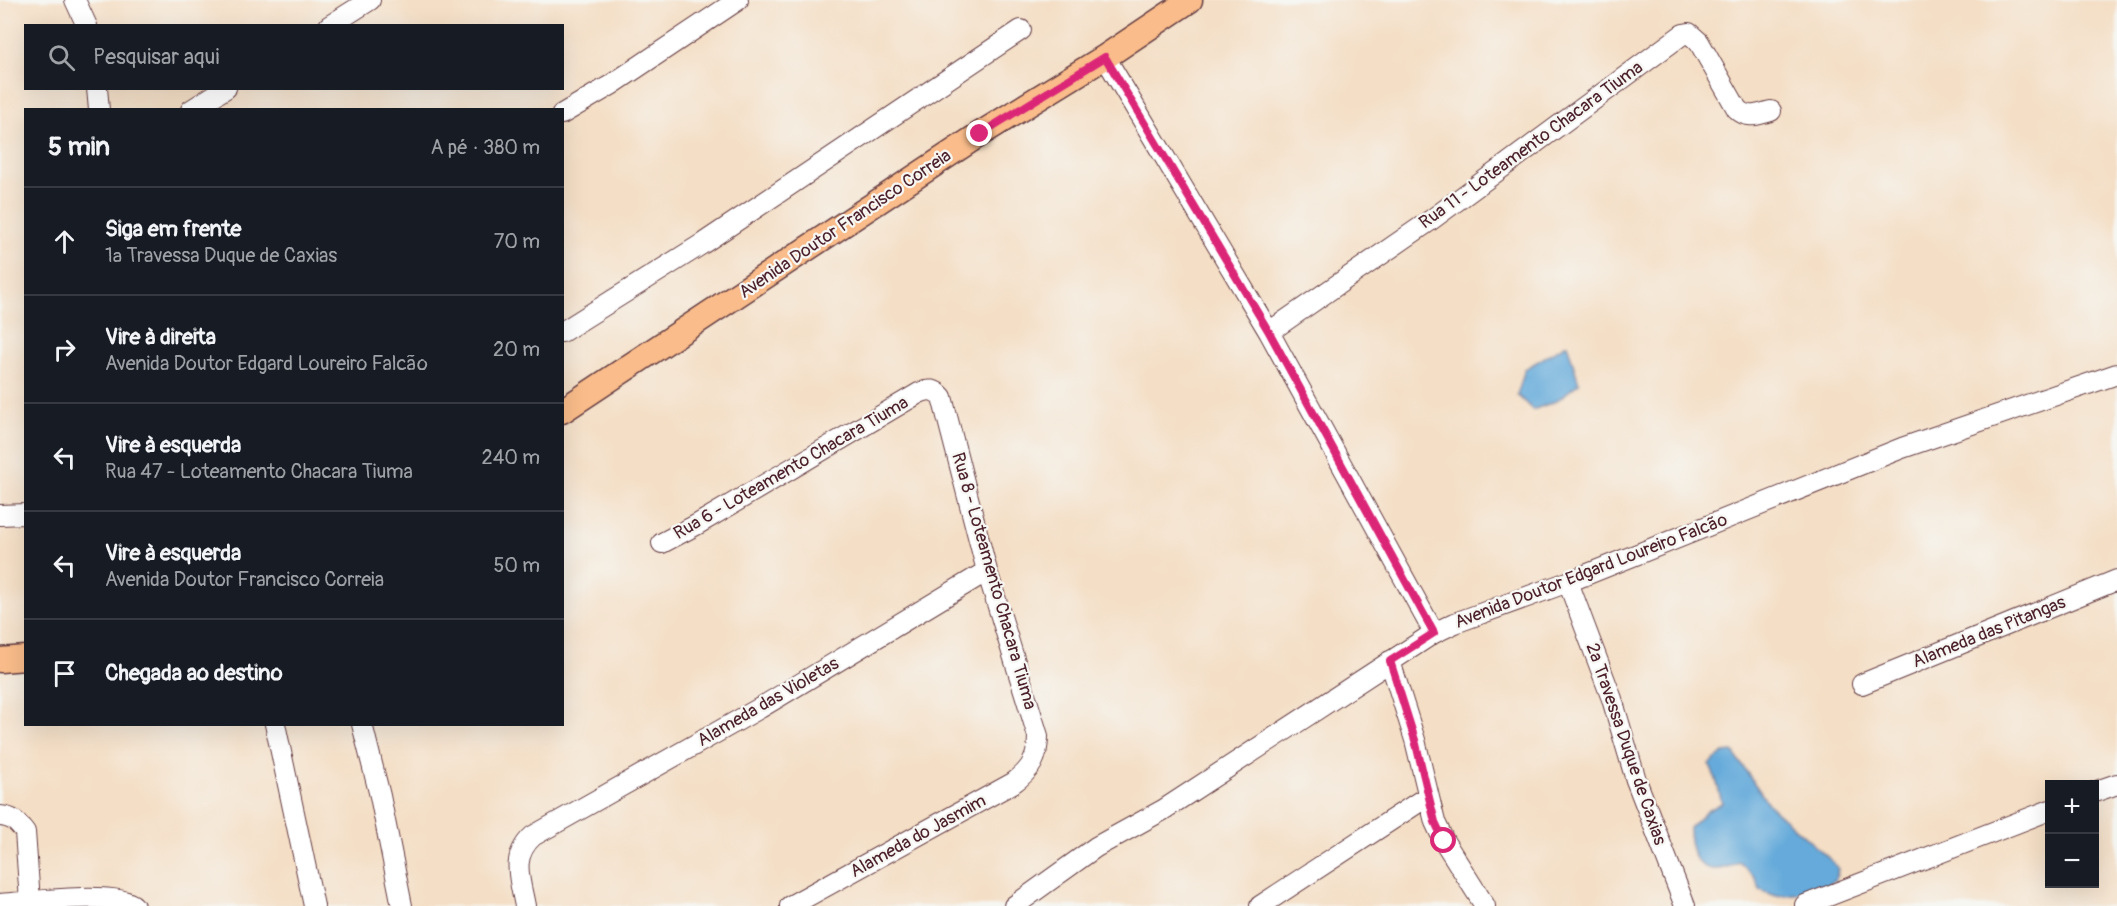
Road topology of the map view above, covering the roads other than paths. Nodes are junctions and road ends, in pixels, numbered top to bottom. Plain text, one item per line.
1 (75, 0) edge
2 (370, 0) edge
3 (738, 0) edge
4 (1191, 0) edge
5 (86, 24) edge
6 (332, 24) edge
7 (1021, 30) dead end
8 (1105, 57) junction
9 (97, 90) edge
10 (223, 90) edge
11 (99, 108) edge
12 (194, 108) edge
13 (1771, 111) dead end
14 (564, 113) edge
15 (564, 331) edge
16 (1269, 332) junction
17 (2117, 374) edge
18 (919, 393) joint
19 (564, 410) edge
20 (24, 514) edge
21 (0, 515) edge
22 (662, 543) dead end
23 (987, 571) junction
24 (2117, 580) edge
25 (1568, 582) junction
26 (1434, 633) junction
27 (24, 658) edge
28 (0, 660) edge
29 (1390, 661) junction
30 (1862, 684) dead end
31 (275, 726) edge
32 (362, 726) edge
33 (1013, 783) joint
34 (2117, 784) edge
35 (2099, 790) edge
36 (1428, 796) junction
37 (2045, 812) edge
38 (0, 816) edge
39 (30, 901) junction
40 (0, 904) edge
41 (1805, 904) dead end
42 (134, 906) edge
43 (314, 906) edge
44 (402, 906) edge
45 (525, 906) edge
46 (790, 906) edge
47 (1014, 906) edge
48 (1260, 906) edge
49 (1485, 906) edge
50 (1685, 906) edge

1 - 5 street
2 - 6 street
3 - 14 street
4 - 8 main road, Avenida Doutor Francisco Correia
7 - 15 street
8 - 16 street
8 - 19 main road, Avenida Doutor Francisco Correia
9 - 11 street
10 - 12 street
13 - 16 street, Rua 11 - Loteamento Chacara Tiuma
16 - 26 street
17 - 25 street, Avenida Doutor Edgard Loureiro Falcão
18 - 22 street, Rua 6 - Loteamento Chacara Tiuma
18 - 23 street, Rua 8 - Loteamento Chacara Tiuma
20 - 21 street
23 - 33 street, Rua 8 - Loteamento Chacara Tiuma
23 - 45 street, Alameda das Violetas
24 - 30 street, Alameda das Pitangas
25 - 26 street, Avenida Doutor Edgard Loureiro Falcão
25 - 50 street, 2ª Travessa Duque de Caxias
26 - 29 street, Avenida Doutor Edgard Loureiro Falcão
27 - 28 main road
29 - 36 street
29 - 47 street, Avenida Doutor Edgard Loureiro Falcão
31 - 43 street
32 - 44 street
33 - 46 street, Alameda do Jasmim
34 - 35 street
36 - 48 street
36 - 49 street
37 - 41 street
38 - 39 street
39 - 40 street
39 - 42 street

